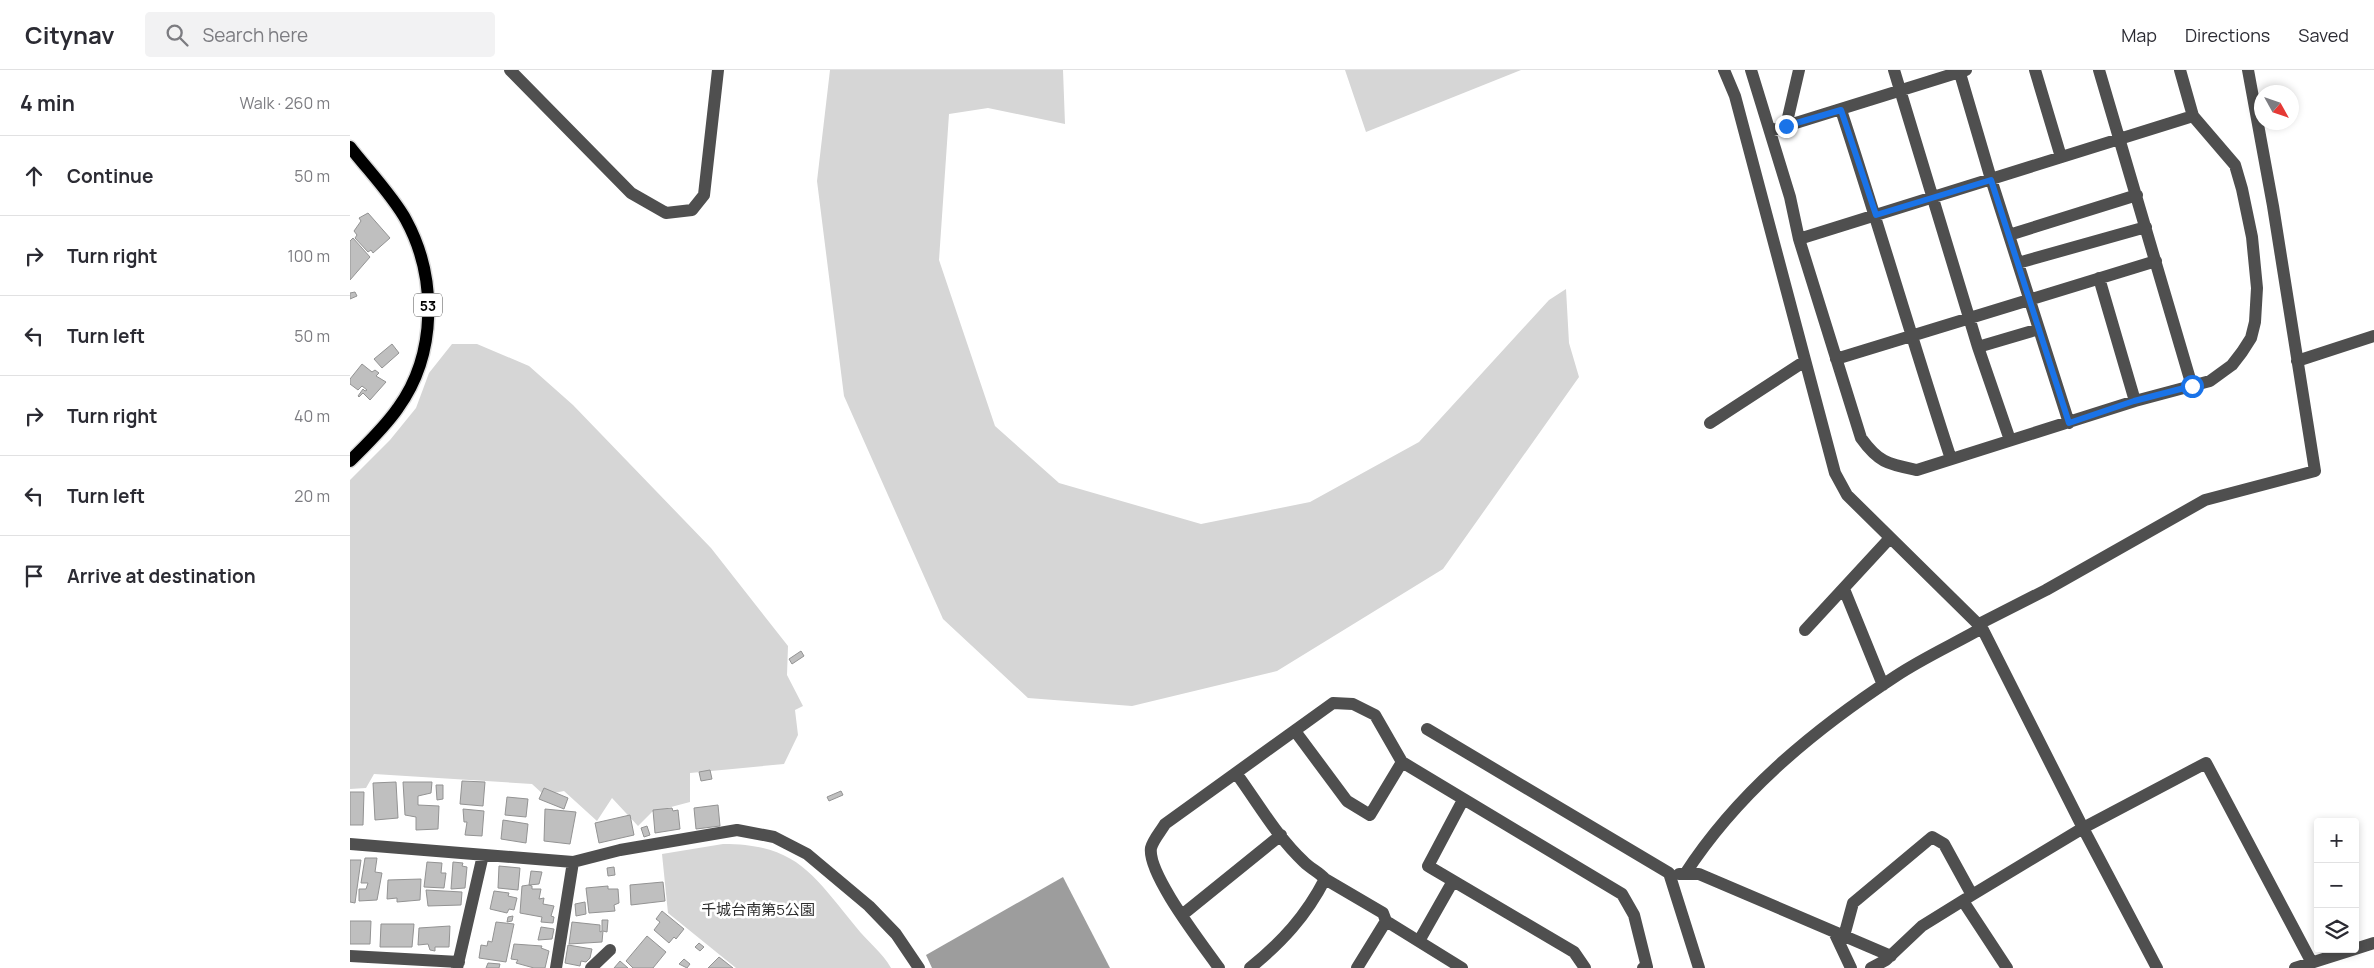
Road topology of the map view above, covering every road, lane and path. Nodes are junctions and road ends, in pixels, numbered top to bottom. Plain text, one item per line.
1 (510, 70) edge
2 (718, 70) edge
3 (1724, 70) edge
4 (1751, 70) edge
5 (1799, 70) edge
6 (1894, 70) edge
7 (2035, 70) edge
8 (2099, 70) edge
9 (2180, 70) edge
10 (2248, 70) edge
11 (1962, 71) edge
12 (1900, 91) junction
13 (1841, 110) junction
14 (2192, 116) junction
15 (1786, 126) junction
16 (1770, 131) junction
17 (2120, 139) junction
18 (350, 147) edge
19 (2061, 157) junction
20 (1991, 180) junction
21 (2136, 195) junction
22 (1934, 197) junction
23 (1876, 215) junction
24 (2146, 227) junction
25 (2009, 235) junction
26 (1799, 239) junction
27 (2156, 261) junction
28 (2018, 263) junction
29 (2099, 278) junction
30 (2029, 299) junction
31 (1970, 317) junction
32 (2039, 329) junction
33 (1910, 336) junction
34 (2374, 336) edge
35 (1978, 347) junction
36 (1836, 359) junction
37 (2297, 360) junction
38 (1805, 362) junction
39 (2192, 386) junction
40 (2134, 401) junction
41 (1710, 423) dead end
42 (2069, 423) junction
43 (2010, 440) junction
44 (1952, 459) junction
45 (350, 461) edge
46 (1890, 538) junction
47 (1844, 589) junction
48 (1980, 626) junction
49 (1805, 630) dead end
50 (1883, 685) junction
51 (1427, 729) dead end
52 (1295, 731) junction
53 (1402, 762) junction
54 (1236, 773) junction
55 (1463, 800) junction
56 (2083, 828) junction
57 (1281, 835) junction
58 (350, 844) edge
59 (482, 855) junction
60 (573, 862) junction
61 (1669, 874) junction
62 (1684, 874) junction
63 (1325, 879) junction
64 (1453, 881) junction
65 (1967, 898) junction
66 (1182, 916) junction
67 (1386, 921) junction
68 (1839, 934) junction
69 (1419, 942) junction
70 (2374, 943) edge
71 (2359, 948) edge
72 (610, 950) dead end
73 (2343, 953) edge
74 (1891, 956) junction
75 (356, 960) edge
76 (1444, 963) edge
77 (2312, 963) junction
78 (458, 965) edge
79 (556, 968) edge
80 (591, 968) edge
81 (919, 968) edge
82 (1219, 968) edge
83 (1250, 968) edge
84 (1357, 968) edge
85 (1462, 968) edge
86 (1585, 968) edge
87 (1643, 968) edge
88 (1700, 968) edge
89 (1851, 968) edge
90 (1871, 968) edge
91 (2007, 968) edge
92 (2157, 968) edge
93 (2295, 968) edge

1 - 2 street
3 - 38 street
4 - 16 street
5 - 15 street
6 - 12 street
7 - 19 street
8 - 17 street
9 - 14 street
10 - 37 street
11 - 12 street
11 - 20 street
12 - 13 street
12 - 22 street
13 - 15 street
13 - 23 street
14 - 17 street
14 - 39 street
15 - 16 street
16 - 26 street
17 - 19 street
17 - 21 street
18 - 45 main road, 53
19 - 20 street
20 - 22 street
20 - 25 street
21 - 24 street
21 - 25 street
22 - 23 street
22 - 31 street
23 - 26 street
23 - 33 street
24 - 27 street
24 - 28 street
25 - 28 street
26 - 36 street
27 - 29 street
27 - 39 street
28 - 30 street
29 - 30 street
29 - 40 street
30 - 31 street
30 - 32 street
31 - 33 street
31 - 35 street
32 - 35 street
32 - 42 street
33 - 36 street
33 - 44 street
34 - 37 street
35 - 43 street
36 - 44 street
37 - 48 street
38 - 41 street
38 - 46 street
39 - 40 street
40 - 42 street
42 - 43 street
43 - 44 street
46 - 47 street
46 - 48 street
47 - 49 street
47 - 50 street
48 - 50 street
48 - 56 street
50 - 62 street
51 - 61 street
52 - 53 street
52 - 53 street
52 - 54 street
53 - 55 street
54 - 57 street
54 - 66 street
55 - 64 street
55 - 87 street
56 - 65 street
56 - 77 street
56 - 92 street
57 - 63 street
57 - 66 street
58 - 59 street
59 - 60 street
59 - 78 street
60 - 79 street
60 - 81 street
61 - 62 street
61 - 88 street
62 - 68 street
63 - 67 street
63 - 83 street
64 - 69 street
64 - 86 street
65 - 68 street
65 - 74 street
65 - 91 street
66 - 82 street
67 - 69 street
67 - 84 street
68 - 74 street
68 - 89 street
69 - 76 street
70 - 71 street
72 - 80 street
73 - 77 street
74 - 90 street
75 - 78 street
76 - 85 street
77 - 93 street

